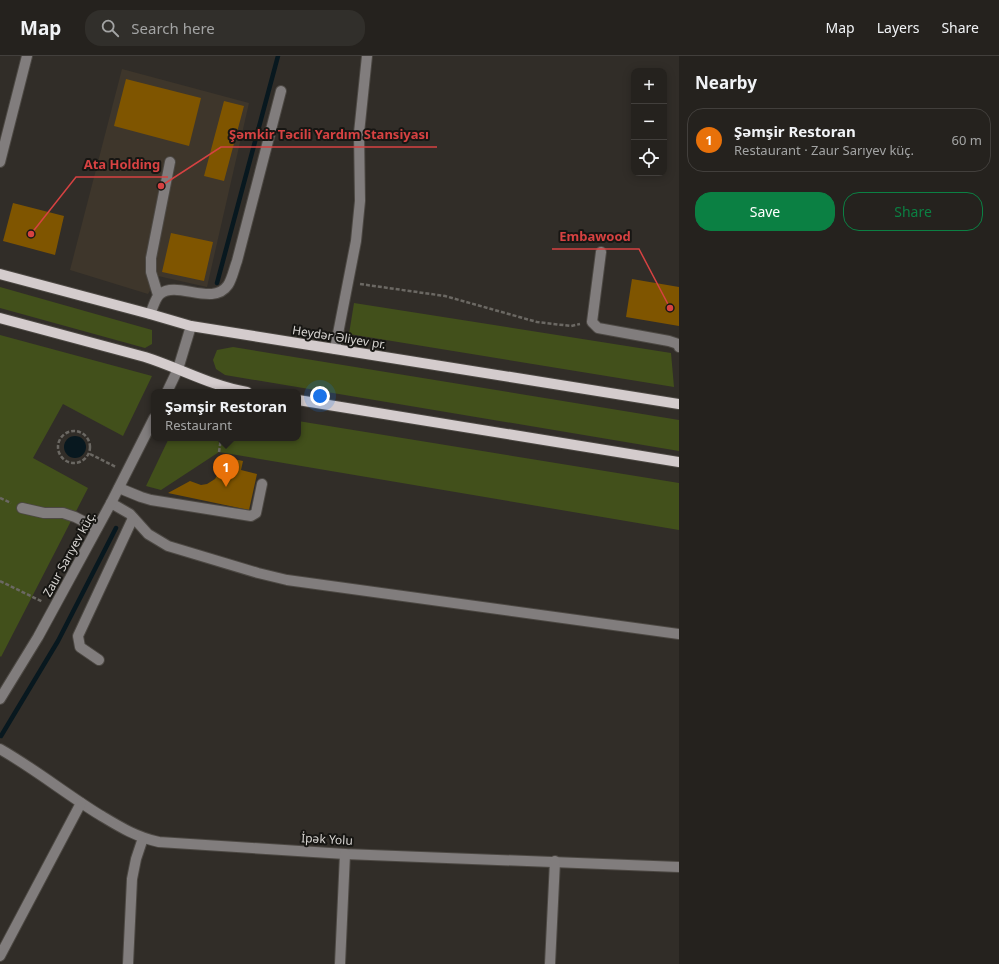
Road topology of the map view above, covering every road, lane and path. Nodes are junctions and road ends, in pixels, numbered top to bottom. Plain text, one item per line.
1 (27, 56) edge
2 (367, 56) edge
3 (281, 91) dead end
4 (0, 162) edge
5 (170, 162) dead end
6 (601, 252) dead end
7 (0, 274) edge
8 (348, 283) junction
9 (158, 295) junction
10 (150, 314) junction
11 (0, 318) edge
12 (592, 322) junction
13 (191, 326) junction
14 (679, 347) edge
15 (335, 349) junction
16 (178, 369) junction
17 (168, 389) edge
18 (232, 389) edge
19 (301, 400) edge
20 (679, 404) edge
21 (151, 424) edge
22 (221, 441) edge
23 (219, 452) dead end
24 (90, 454) junction
25 (679, 462) edge
26 (127, 472) junction
27 (262, 484) dead end
28 (120, 488) junction
29 (111, 503) junction
30 (22, 508) dead end
31 (134, 518) junction
32 (98, 528) junction
33 (0, 581) edge
34 (55, 608) junction
35 (679, 634) edge
36 (99, 660) dead end
37 (0, 699) edge
38 (2, 754) edge
39 (81, 803) junction
40 (143, 838) junction
41 (345, 854) junction
42 (555, 861) junction
43 (679, 867) edge
44 (0, 956) edge
45 (128, 964) edge
46 (340, 964) edge
47 (550, 964) edge

1 - 4 street
2 - 8 street
3 - 9 street
5 - 9 street
6 - 12 street
7 - 10 main road, Heydər Əliyev pr.
8 - 12 path
8 - 15 street
9 - 10 street
10 - 13 main road, Heydər Əliyev pr.
11 - 16 main road
12 - 14 street
13 - 15 main road, Heydər Əliyev pr.
13 - 16 street
15 - 20 main road, Heydər Əliyev pr.
16 - 17 street
16 - 18 main road
19 - 25 main road
21 - 26 street, Zaur Sarıyev küç.
22 - 23 path
24 - 24 path
24 - 26 path
26 - 28 street, Zaur Sarıyev küç.
27 - 28 street
28 - 29 street, Zaur Sarıyev küç.
29 - 31 street
29 - 32 street, Zaur Sarıyev küç.
30 - 32 street
31 - 35 street
31 - 36 street
32 - 34 street, Zaur Sarıyev küç.
33 - 34 path
34 - 37 street, Zaur Sarıyev küç.
38 - 39 street, İpək Yolu
39 - 40 street, İpək Yolu
39 - 44 street
40 - 41 street, İpək Yolu
40 - 45 street
41 - 42 street, İpək Yolu
41 - 46 street
42 - 43 street, İpək Yolu
42 - 47 street

